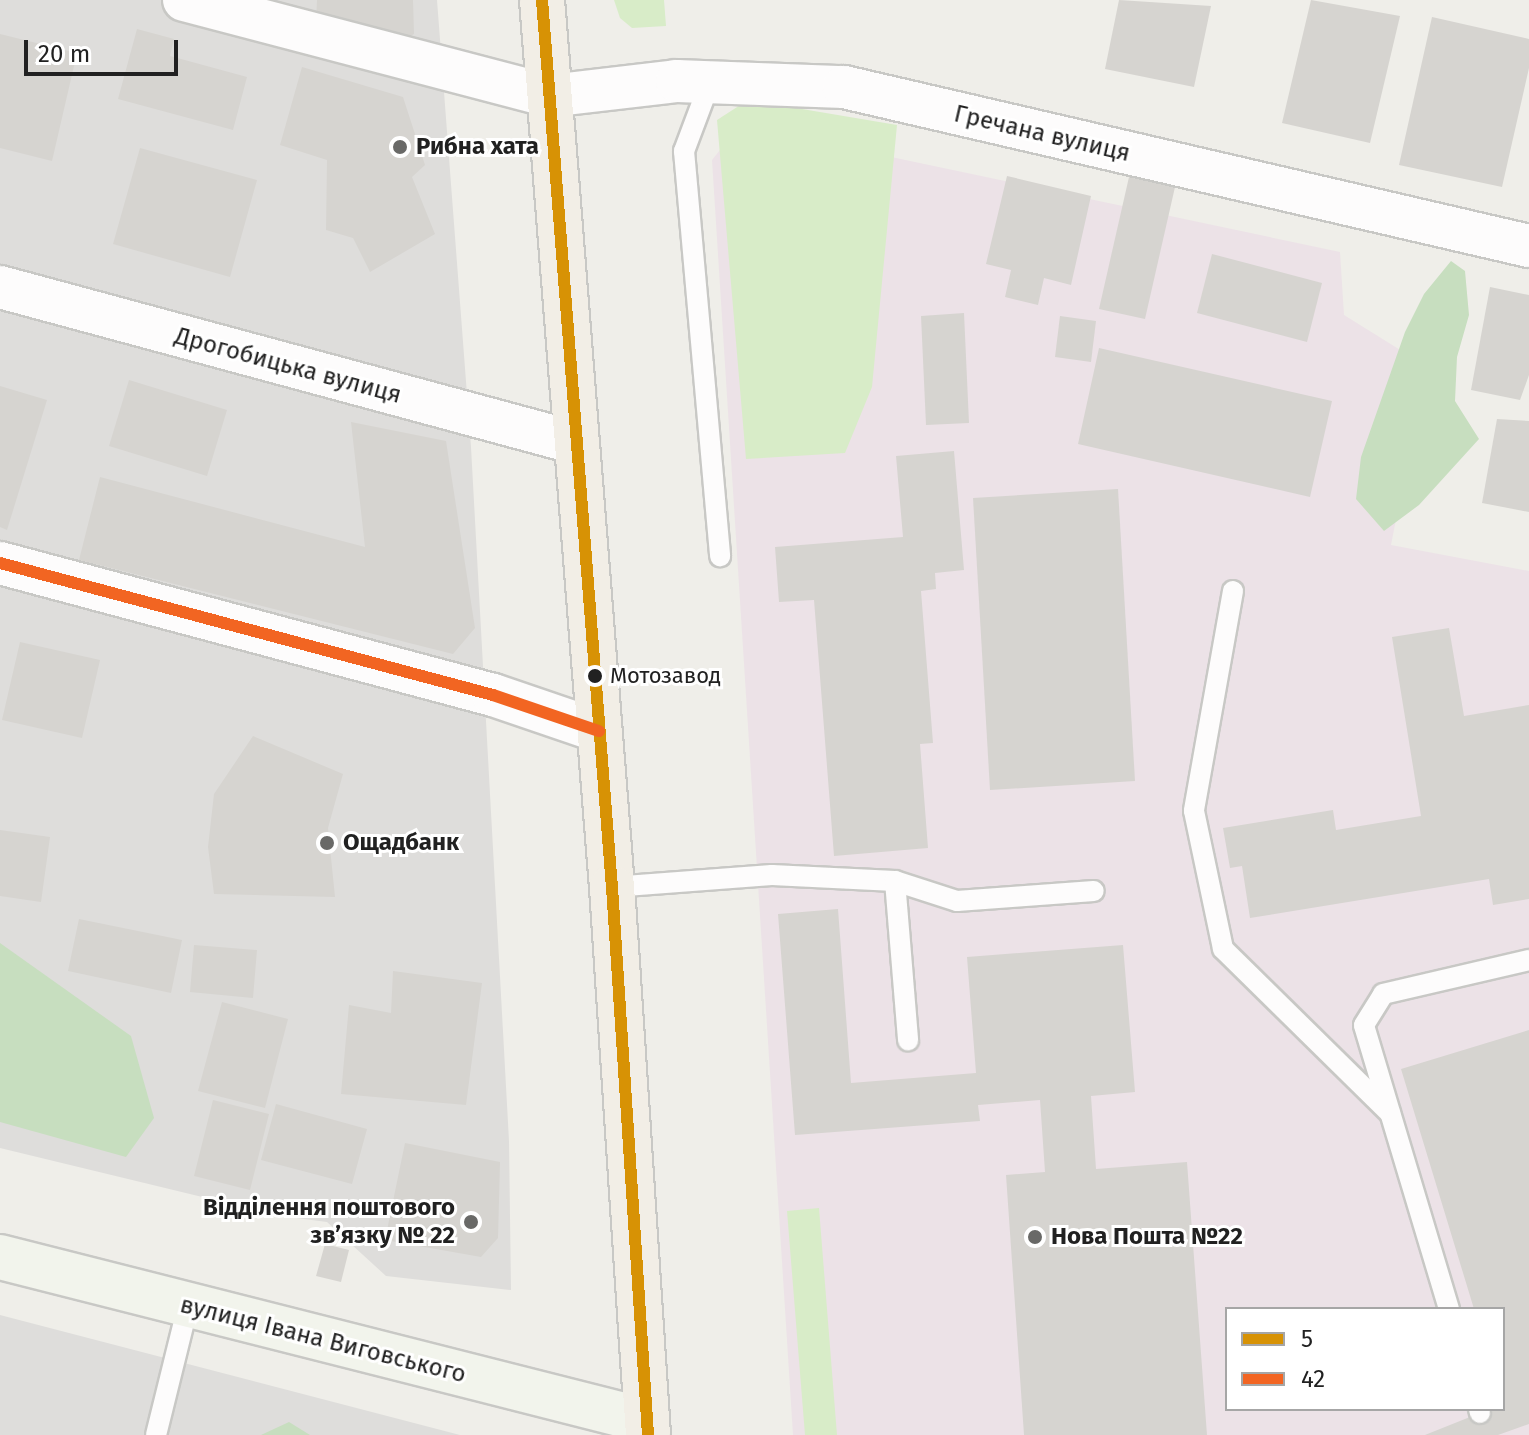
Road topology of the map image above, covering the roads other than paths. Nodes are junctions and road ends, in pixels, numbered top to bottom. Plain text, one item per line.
1 (184, 0) edge
2 (542, 0) edge
3 (710, 82) junction
4 (549, 96) junction
5 (1529, 246) edge
6 (0, 287) edge
7 (577, 443) junction
8 (720, 556) dead end
9 (0, 563) edge
10 (1233, 591) dead end
11 (599, 731) junction
12 (895, 881) junction
13 (612, 887) junction
14 (1094, 891) dead end
15 (1529, 960) edge
16 (908, 1040) dead end
17 (1390, 1113) junction
18 (0, 1257) edge
19 (188, 1306) junction
20 (1448, 1307) edge
21 (648, 1428) edge
22 (156, 1435) edge

1 - 4 street, Гречана вулиця
2 - 4 main road
3 - 4 street, Гречана вулиця
3 - 5 street, Гречана вулиця
3 - 8 lane
4 - 7 main road
6 - 7 street, Дрогобицька вулиця
7 - 11 main road
9 - 11 street
10 - 17 lane
11 - 13 main road
12 - 13 lane
12 - 14 lane
12 - 16 lane
13 - 21 main road
15 - 17 lane
17 - 20 lane
18 - 19 main road, вулиця Івана Виговського
19 - 21 main road, вулиця Івана Виговського
19 - 22 lane

